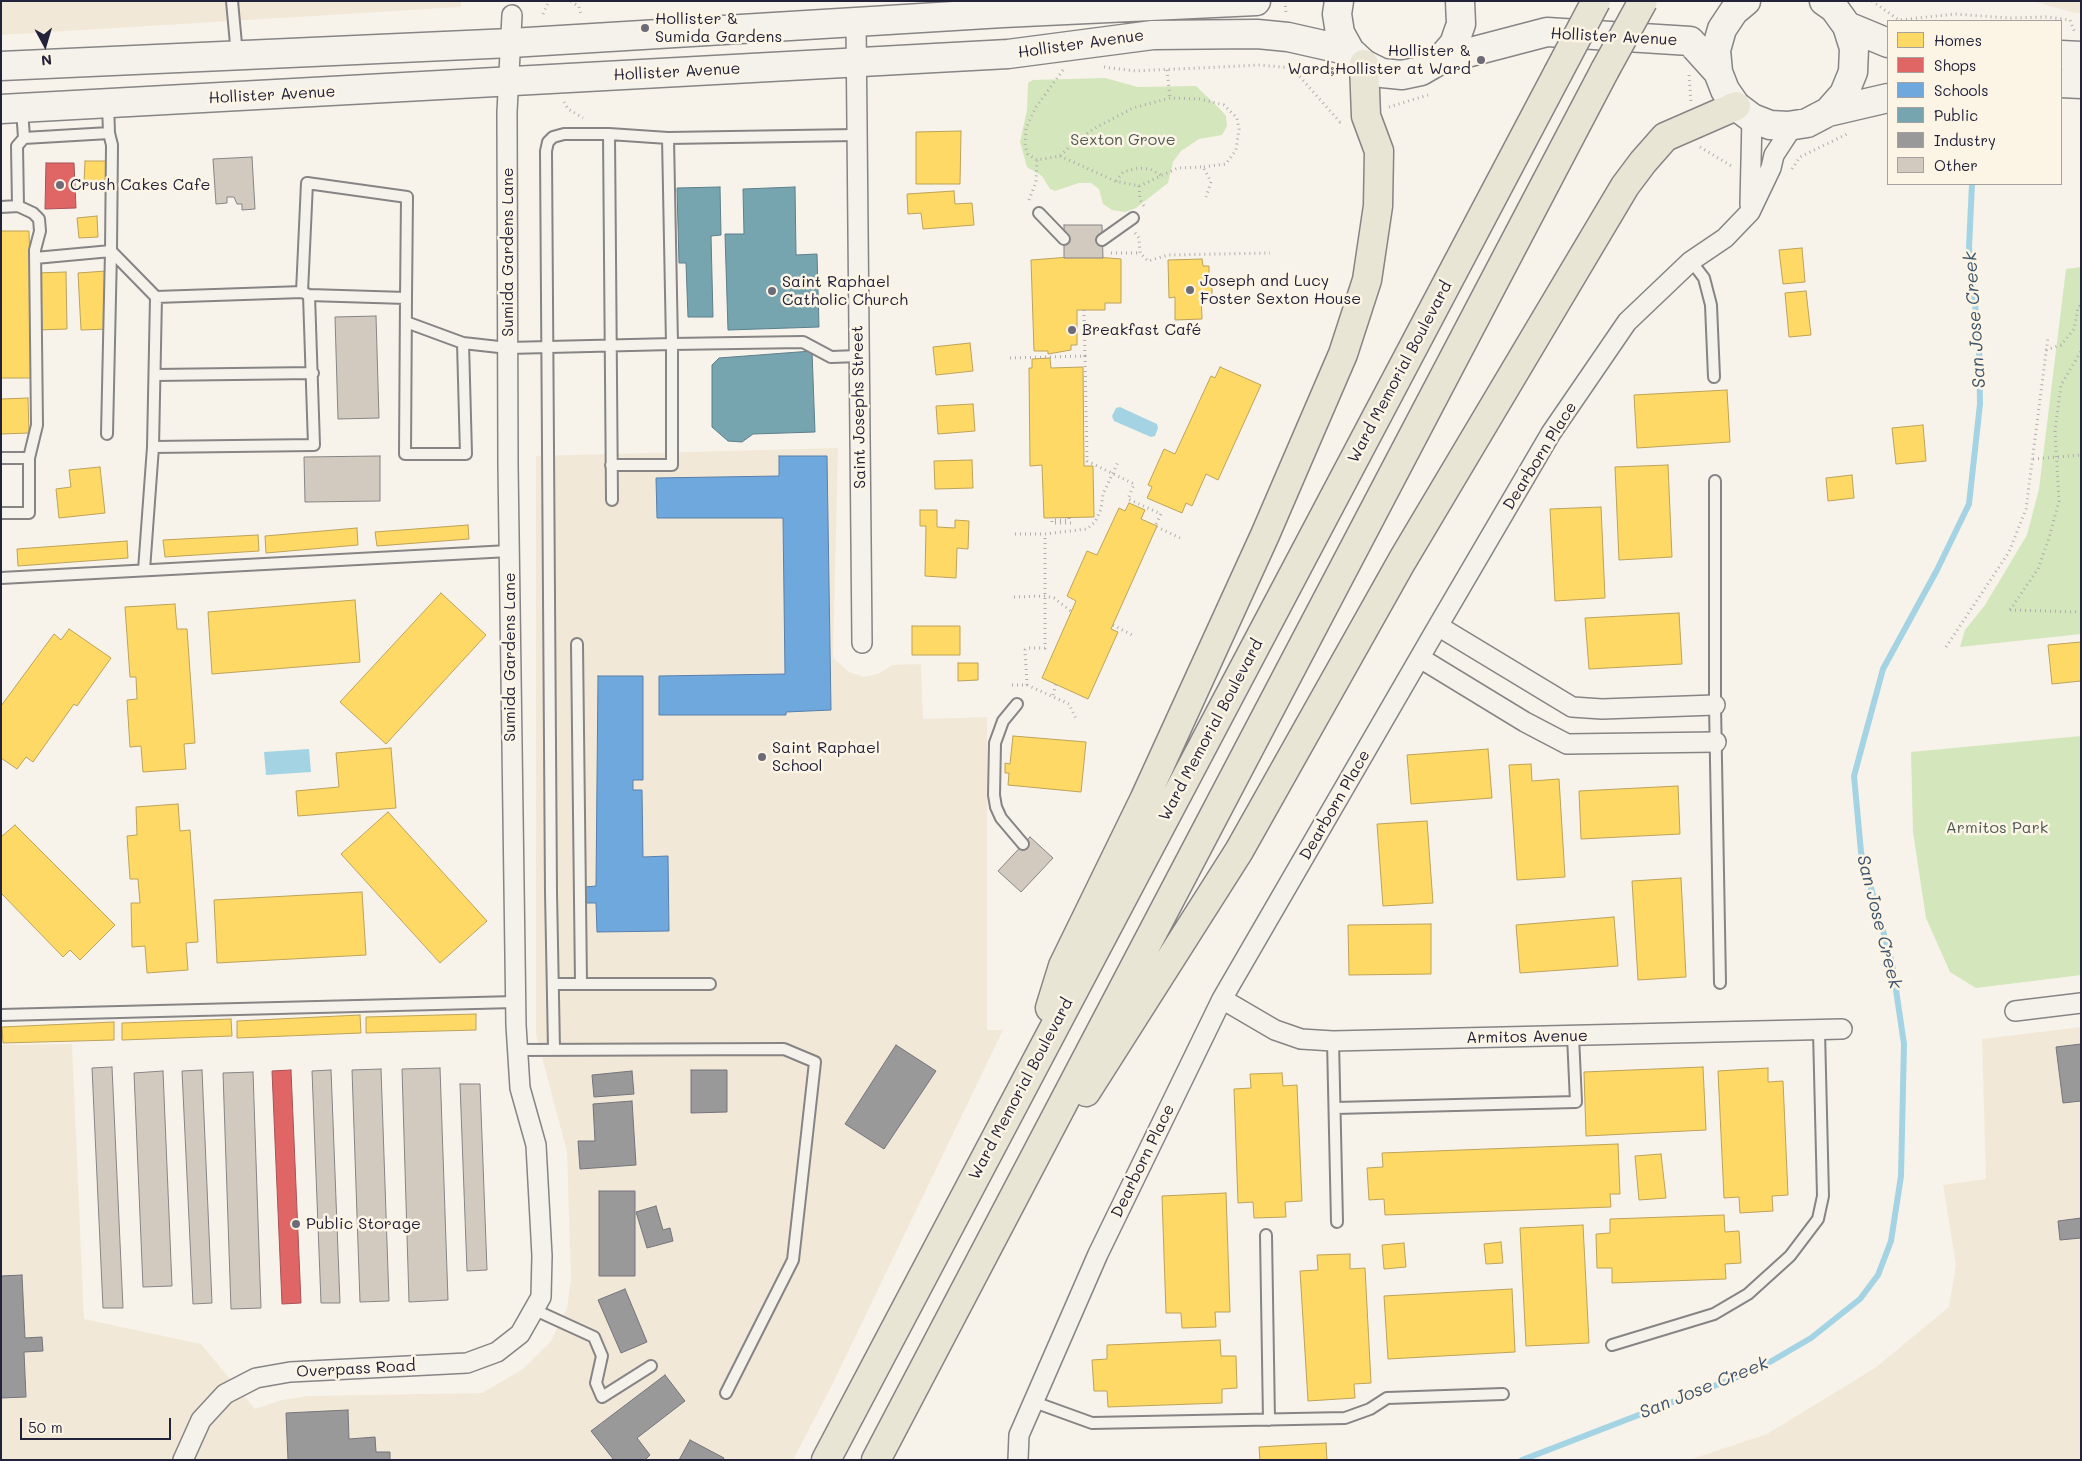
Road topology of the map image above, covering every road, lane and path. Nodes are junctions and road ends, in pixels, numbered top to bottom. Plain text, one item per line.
1 (232, 1) edge
2 (549, 1) edge
3 (571, 1) edge
4 (1256, 1) edge
5 (1285, 1) edge
6 (1339, 1) edge
7 (1460, 1) edge
8 (1596, 1) edge
9 (1643, 1) edge
10 (1746, 1) edge
11 (1824, 1) edge
12 (1872, 1) edge
13 (543, 14) dead end
14 (581, 14) dead end
15 (1286, 14) dead end
16 (512, 15) dead end
17 (2070, 20) dead end
18 (856, 22) junction
19 (1847, 26) junction
20 (511, 43) junction
21 (1887, 43) edge
22 (2062, 55) edge
23 (237, 56) junction
24 (2081, 56) edge
25 (1357, 58) junction
26 (1440, 60) junction
27 (856, 61) junction
28 (1, 66) edge
29 (1100, 66) dead end
30 (1063, 69) dead end
31 (1167, 70) junction
32 (1718, 72) junction
33 (509, 82) junction
34 (2062, 83) edge
35 (2081, 84) edge
36 (1170, 98) junction
37 (1887, 98) edge
38 (108, 104) junction
39 (12, 109) edge
40 (1744, 112) junction
41 (1828, 112) junction
42 (1348, 120) dead end
43 (1793, 126) junction
44 (1852, 132) dead end
45 (108, 133) junction
46 (609, 134) junction
47 (856, 135) junction
48 (24, 138) junction
49 (668, 138) junction
50 (1695, 144) dead end
51 (1060, 156) junction
52 (1038, 160) junction
53 (1203, 167) junction
54 (1737, 167) dead end
55 (1784, 170) dead end
56 (1162, 176) junction
57 (1115, 181) junction
58 (1139, 186) junction
59 (1206, 197) dead end
60 (1026, 205) dead end
61 (18, 206) junction
62 (1, 207) edge
63 (1146, 211) dead end
64 (1750, 212) junction
65 (1039, 213) dead end
66 (1130, 221) joint
67 (1064, 239) dead end
68 (1102, 240) dead end
69 (111, 251) junction
70 (1140, 253) junction
71 (1270, 253) dead end
72 (1103, 254) dead end
73 (35, 258) junction
74 (1691, 261) junction
75 (306, 294) junction
76 (156, 297) junction
77 (406, 298) junction
78 (2081, 305) edge
79 (1084, 310) dead end
80 (406, 322) junction
81 (2048, 337) dead end
82 (463, 343) junction
83 (672, 344) junction
84 (610, 345) junction
85 (547, 346) junction
86 (508, 348) junction
87 (2046, 350) junction
88 (2081, 351) edge
89 (859, 356) junction
90 (1085, 356) junction
91 (1010, 358) dead end
92 (313, 373) junction
93 (155, 374) junction
94 (1714, 377) dead end
95 (107, 434) dead end
96 (153, 447) junction
97 (2081, 455) edge
98 (2057, 457) junction
99 (1, 458) edge
100 (29, 458) junction
101 (2033, 459) junction
102 (1119, 460) dead end
103 (611, 465) junction
104 (1113, 474) junction
105 (1715, 481) dead end
106 (612, 500) dead end
107 (1, 513) edge
108 (1072, 523) junction
109 (1072, 532) junction
110 (1015, 534) dead end
111 (1046, 534) junction
112 (1180, 538) dead end
113 (509, 551) junction
114 (144, 570) junction
115 (1, 578) edge
116 (1045, 596) junction
117 (1014, 597) dead end
118 (1072, 612) dead end
119 (2081, 612) edge
120 (1113, 625) dead end
121 (1438, 626) junction
122 (1132, 634) dead end
123 (862, 643) dead end
124 (577, 644) dead end
125 (1946, 647) dead end
126 (1420, 658) junction
127 (1056, 684) dead end
128 (1012, 685) dead end
129 (1027, 686) junction
130 (1052, 695) junction
131 (1017, 704) dead end
132 (1715, 706) junction
133 (1077, 721) dead end
134 (1716, 742) junction
135 (1023, 844) dead end
136 (1720, 983) dead end
137 (553, 984) junction
138 (580, 984) junction
139 (710, 984) dead end
140 (1222, 999) junction
141 (515, 1002) junction
142 (2081, 1003) edge
143 (2015, 1011) dead end
144 (1, 1015) edge
145 (1842, 1030) dead end
146 (1819, 1031) junction
147 (1573, 1036) junction
148 (1333, 1041) junction
149 (517, 1050) junction
150 (554, 1050) junction
151 (1031, 1070) junction
152 (1334, 1108) junction
153 (1031, 1166) junction
154 (1337, 1222) dead end
155 (1266, 1236) dead end
156 (538, 1303) junction
157 (1612, 1345) dead end
158 (651, 1366) dead end
159 (726, 1394) dead end
160 (1503, 1394) dead end
161 (1034, 1402) junction
162 (1269, 1420) junction
163 (183, 1460) edge
164 (826, 1460) edge
165 (876, 1460) edge
166 (1018, 1460) edge

1 - 23 lane
2 - 13 path
3 - 14 path
4 - 18 main road, Hollister Avenue
5 - 15 path
6 - 25 main road
7 - 26 main road
8 - 151 highway, Ward Memorial Boulevard, bridge
9 - 153 highway, bridge
10 - 32 main road
11 - 19 main road
12 - 17 path
16 - 20 street, Sumida Gardens Lane
18 - 20 main road, Hollister Avenue
18 - 27 street, Saint Josephs Street
19 - 21 main road
19 - 41 main road
20 - 23 main road, Hollister Avenue
20 - 33 street, Sumida Gardens Lane
22 - 24 main road
23 - 28 main road, Hollister Avenue
25 - 26 main road, Hollister Avenue
25 - 27 main road, Hollister Avenue
25 - 151 highway
26 - 32 main road, Hollister Avenue
27 - 33 main road, Hollister Avenue
27 - 47 street, Saint Josephs Street
29 - 31 path
30 - 52 path
31 - 36 path
31 - 42 path
32 - 40 main road
33 - 38 main road, Hollister Avenue
33 - 86 street, Sumida Gardens Lane
34 - 35 main road
36 - 51 path
36 - 53 path
37 - 41 main road
38 - 39 main road, Hollister Avenue
38 - 45 lane
39 - 48 lane
40 - 43 main road
40 - 64 street
40 - 153 highway
41 - 43 main road
43 - 64 street, Dearborn Place
44 - 55 path
45 - 48 lane
45 - 69 lane
46 - 49 lane
46 - 84 lane
46 - 85 lane
47 - 49 lane
47 - 89 street, Saint Josephs Street
48 - 61 lane
49 - 83 lane
50 - 54 path
51 - 52 path
51 - 57 path
52 - 60 path
53 - 56 path
53 - 59 path
56 - 57 path
56 - 58 path
57 - 58 path
58 - 63 path
61 - 62 lane
61 - 73 lane
64 - 74 street, Dearborn Place
65 - 67 lane
66 - 68 lane
66 - 70 path
69 - 73 lane
69 - 76 lane
69 - 95 lane
70 - 71 path
70 - 72 path
73 - 100 lane
74 - 94 lane
74 - 121 street, Dearborn Place
75 - 76 lane
75 - 77 lane
75 - 77 lane
75 - 92 lane
76 - 93 lane
77 - 80 lane
78 - 87 path
79 - 90 path
80 - 82 lane
80 - 82 lane
81 - 87 path
82 - 86 lane
83 - 84 lane
83 - 89 lane
83 - 103 lane
84 - 85 lane
84 - 103 lane
85 - 86 lane
85 - 137 lane
86 - 113 street, Sumida Gardens Lane
87 - 101 path
88 - 98 path
89 - 123 street, Saint Josephs Street
90 - 91 path
90 - 104 path
92 - 93 lane
92 - 96 lane
93 - 96 lane
96 - 114 lane
97 - 98 path
98 - 101 path
98 - 119 path
99 - 100 lane
100 - 107 lane
101 - 125 path
102 - 104 path
103 - 106 lane
104 - 109 path
104 - 112 path
105 - 132 lane
108 - 108 path
108 - 109 path
109 - 111 path
110 - 111 path
111 - 116 path
113 - 114 lane
113 - 141 street, Sumida Gardens Lane
114 - 115 lane
116 - 117 path
116 - 118 path
116 - 129 path
120 - 122 path
121 - 126 street, Dearborn Place
121 - 132 street
124 - 138 lane
126 - 134 street
126 - 140 street, Dearborn Place
127 - 130 path
128 - 129 path
129 - 130 path
130 - 133 path
131 - 135 lane
132 - 134 lane
134 - 136 lane
137 - 138 lane
137 - 150 lane
138 - 139 lane
140 - 148 street, Armitos Avenue
140 - 161 street, Dearborn Place
141 - 144 lane
141 - 149 street, Sumida Gardens Lane
142 - 143 street
145 - 146 street, Armitos Avenue
146 - 147 street, Armitos Avenue
146 - 157 lane
147 - 148 street, Armitos Avenue
147 - 152 lane
148 - 152 lane
149 - 150 lane
149 - 156 street, Sumida Gardens Lane
150 - 159 lane
151 - 164 highway, Ward Memorial Boulevard
152 - 154 lane
153 - 165 highway
155 - 162 lane
156 - 158 lane
156 - 163 street, Overpass Road
160 - 162 lane
161 - 162 lane
161 - 166 street, Dearborn Place

